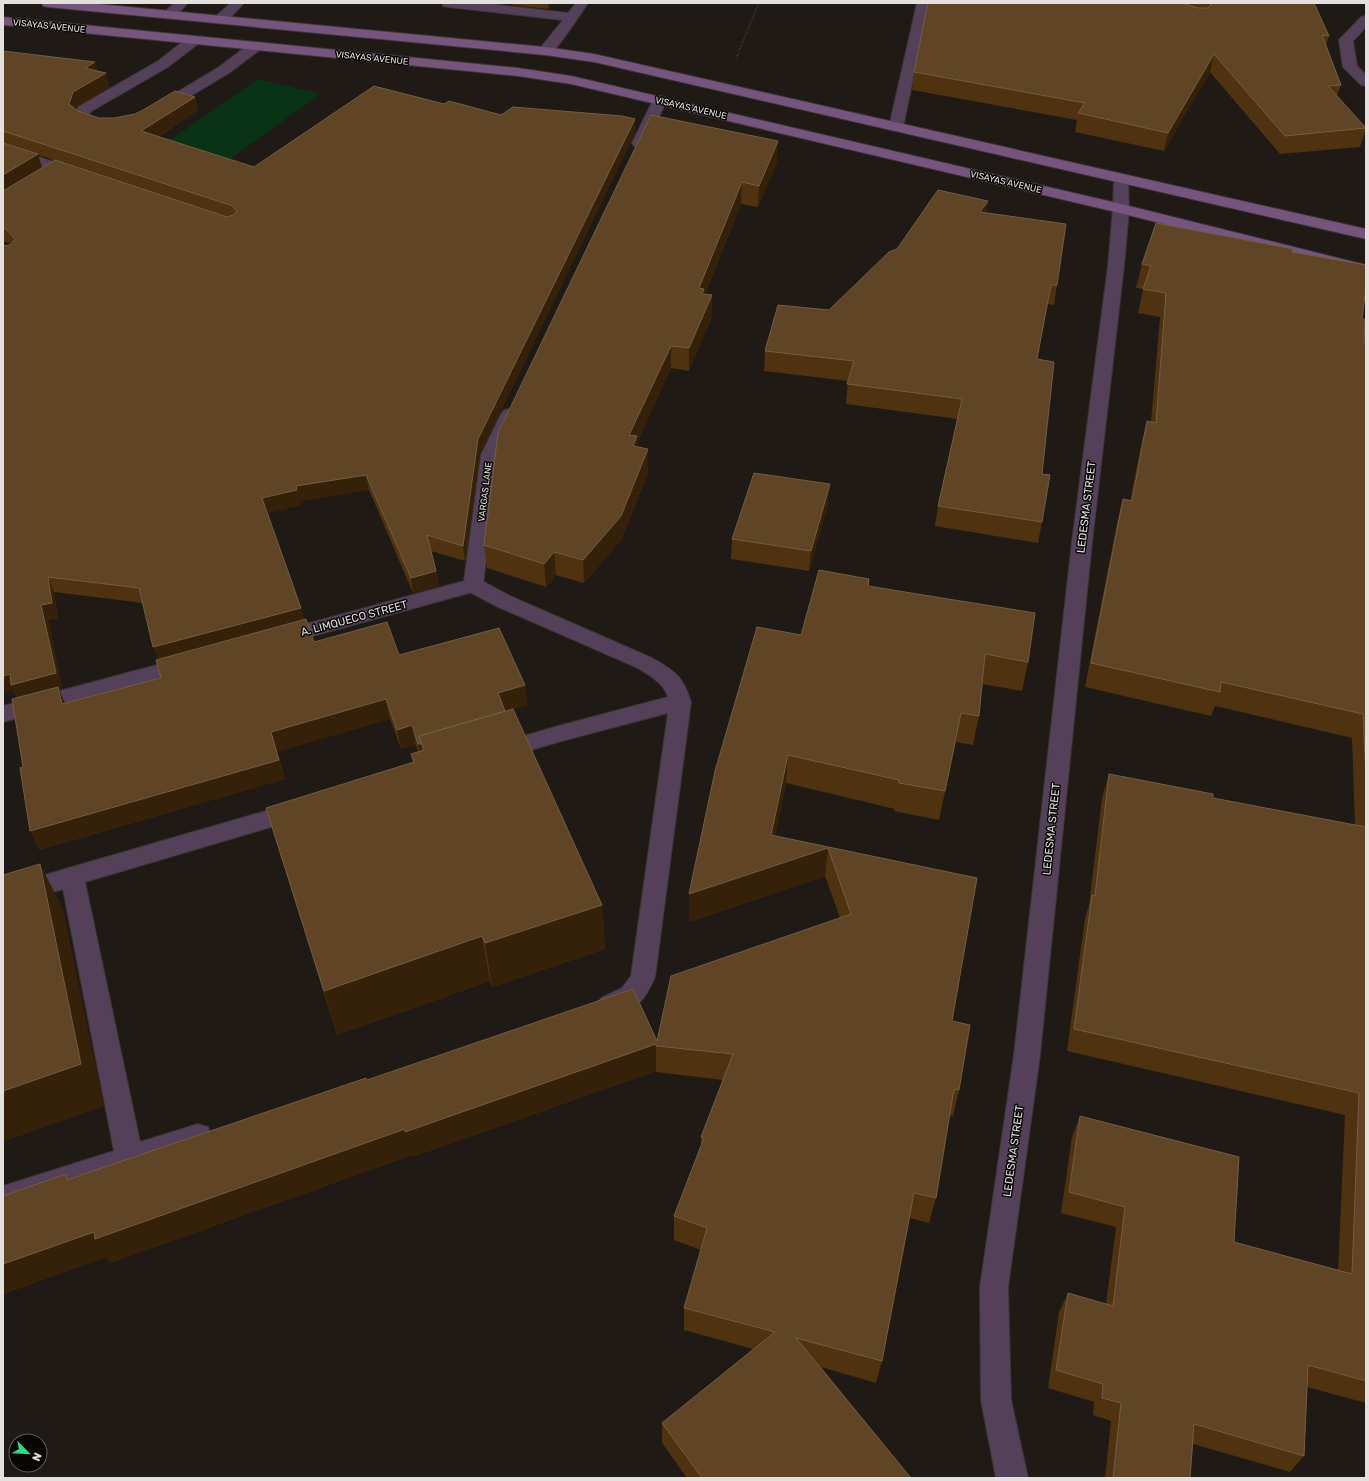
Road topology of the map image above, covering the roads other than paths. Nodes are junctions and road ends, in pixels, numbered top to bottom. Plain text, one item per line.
1 (48, 3) edge
2 (182, 3) edge
3 (238, 3) edge
4 (448, 3) edge
5 (582, 3) edge
6 (923, 3) edge
7 (86, 4) edge
8 (168, 14) junction
9 (571, 17) junction
10 (220, 20) junction
11 (1366, 20) edge
12 (3, 21) edge
13 (194, 40) junction
14 (256, 46) junction
15 (546, 51) junction
16 (1366, 82) edge
17 (660, 100) junction
18 (148, 116) edge
19 (896, 127) junction
20 (118, 128) edge
21 (3, 149) edge
22 (632, 157) edge
23 (56, 168) junction
24 (43, 176) edge
25 (1121, 178) junction
26 (93, 180) edge
27 (1121, 209) junction
28 (1366, 234) edge
29 (1366, 270) edge
30 (517, 398) edge
31 (474, 585) junction
32 (259, 644) edge
33 (208, 658) edge
34 (680, 702) junction
35 (3, 714) edge
36 (482, 756) edge
37 (315, 806) edge
38 (72, 877) junction
39 (3, 897) edge
40 (588, 1012) edge
41 (219, 1129) edge
42 (129, 1157) junction
43 (3, 1199) edge
44 (1012, 1478) edge

1 - 7 main road
2 - 8 street
3 - 10 street
4 - 9 street
5 - 9 street
6 - 19 street
7 - 8 main road
8 - 10 main road
9 - 15 street
10 - 15 main road
11 - 16 street
12 - 13 main road, VISAYAS AVENUE
13 - 14 main road, VISAYAS AVENUE
13 - 20 street
14 - 17 main road, VISAYAS AVENUE
14 - 18 street
15 - 19 main road
17 - 22 street
17 - 27 main road, VISAYAS AVENUE
19 - 25 main road
21 - 23 street
23 - 24 street
23 - 26 street
25 - 27 street, LEDESMA STREET
25 - 28 main road
27 - 29 main road, VISAYAS AVENUE
27 - 44 street, LEDESMA STREET
30 - 31 street, VARGAS LANE
31 - 32 street, A. LIMQUECO STREET
31 - 34 street
33 - 35 street
34 - 36 street
34 - 40 street
37 - 38 street
38 - 39 street
38 - 42 street
41 - 42 street
42 - 43 street

